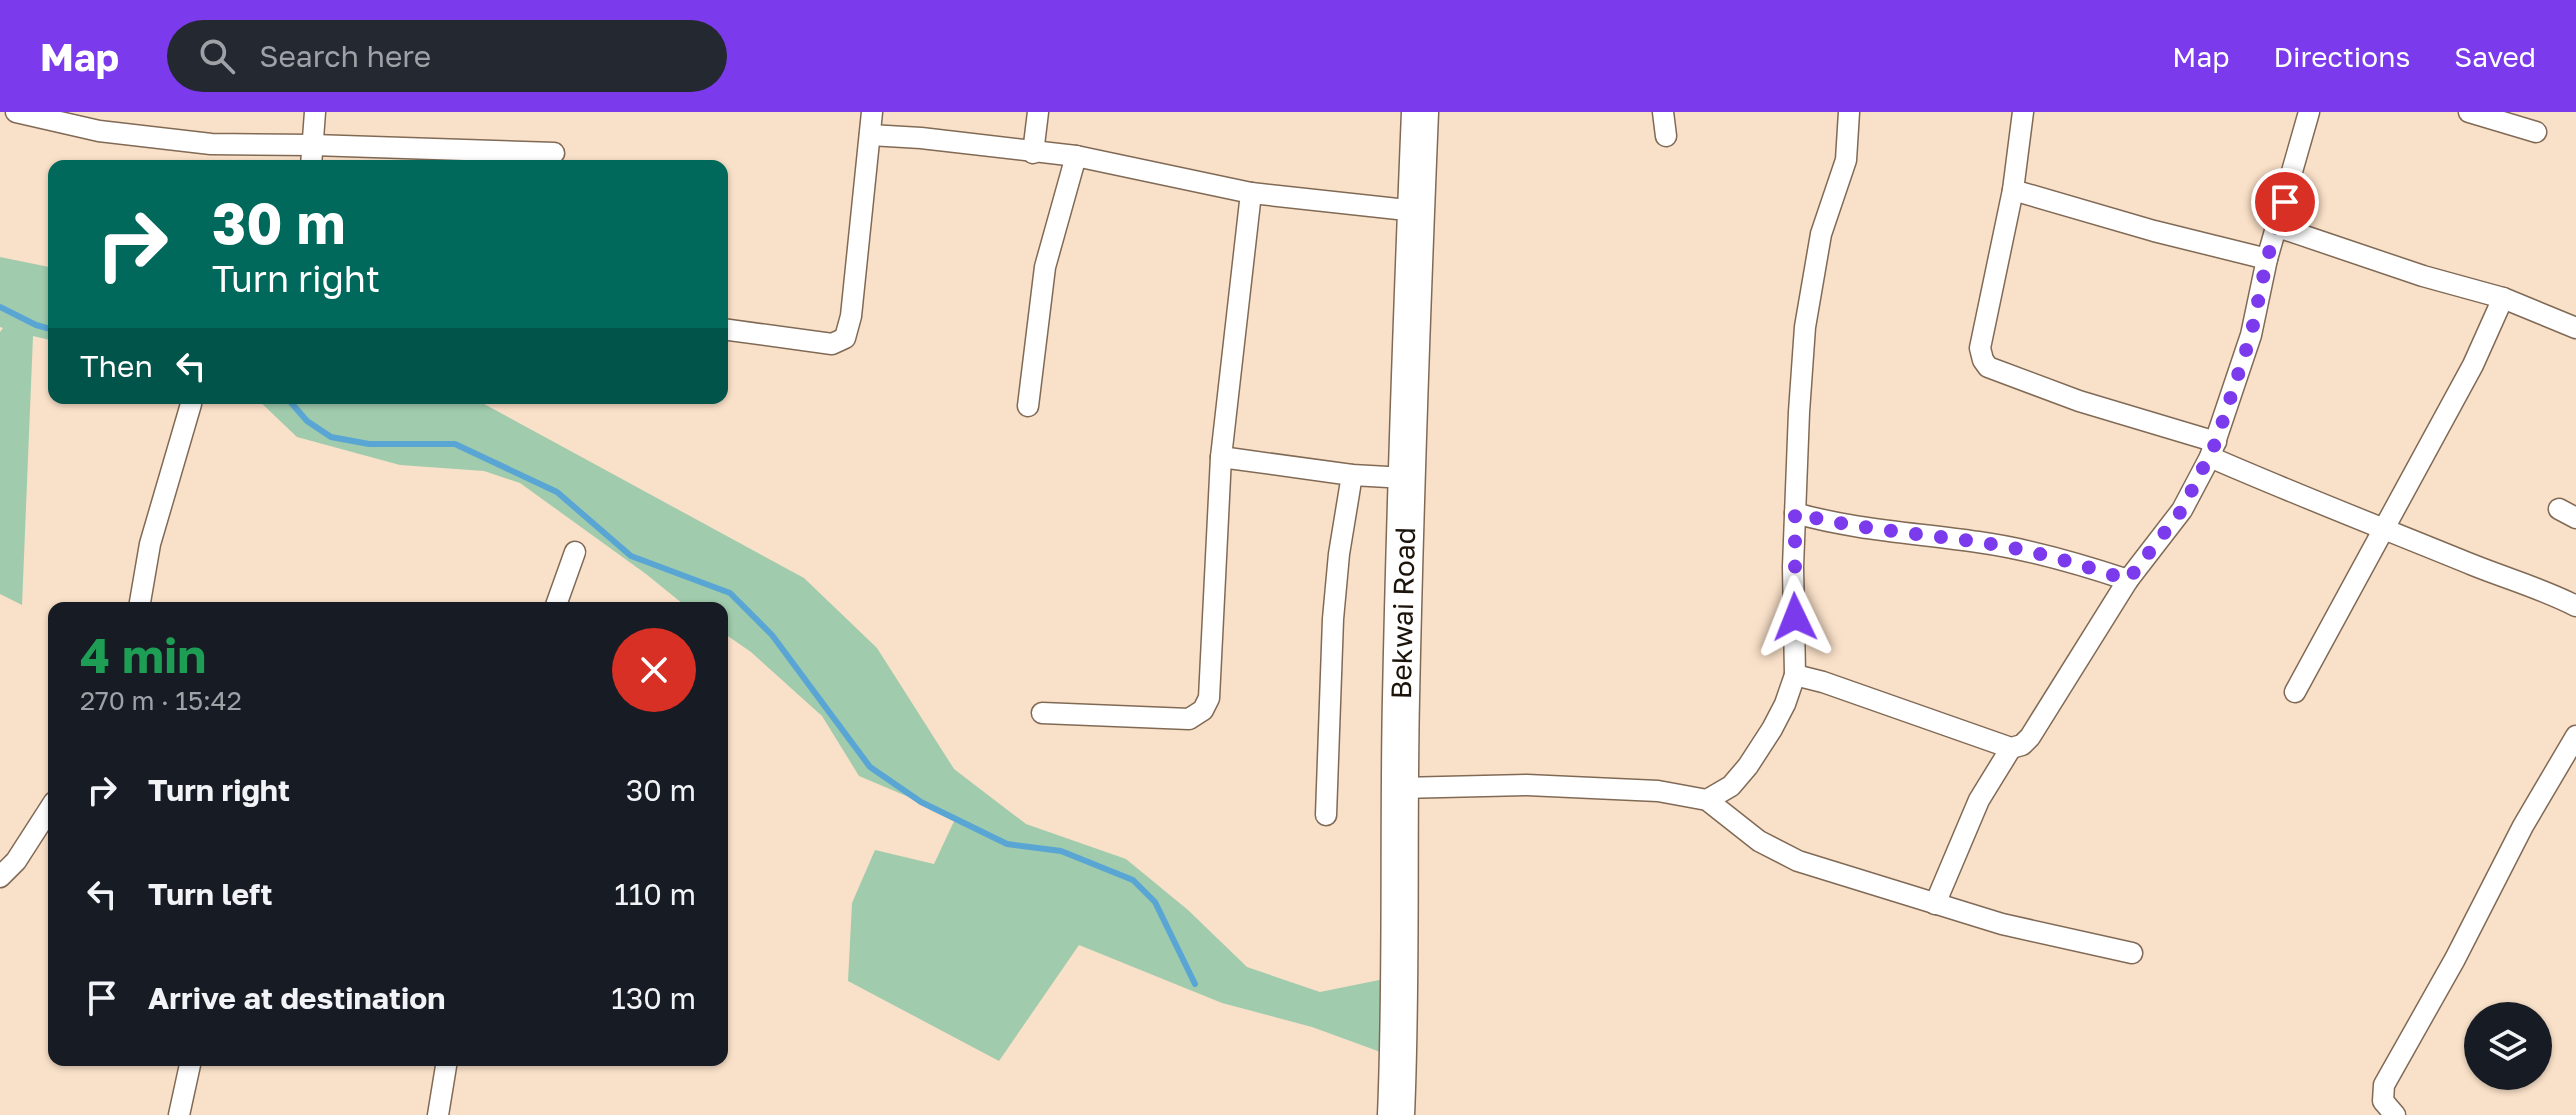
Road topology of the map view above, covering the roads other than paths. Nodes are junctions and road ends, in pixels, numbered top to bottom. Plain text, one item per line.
1 (16, 112) edge
2 (315, 112) edge
3 (872, 112) edge
4 (1038, 112) edge
5 (1420, 112) edge
6 (1663, 112) edge
7 (1849, 112) edge
8 (2023, 112) edge
9 (2309, 112) edge
10 (2469, 112) edge
11 (2536, 132) dead end
12 (870, 135) junction
13 (1666, 136) dead end
14 (313, 145) junction
15 (554, 153) dead end
16 (1033, 153) junction
17 (1076, 156) junction
18 (312, 160) edge
19 (2013, 190) junction
20 (1251, 193) junction
21 (1416, 211) junction
22 (2278, 227) junction
23 (2267, 259) junction
24 (2503, 298) junction
25 (2576, 328) edge
26 (728, 330) edge
27 (191, 404) dead end
28 (1028, 406) dead end
29 (2213, 449) junction
30 (1221, 457) junction
31 (1352, 475) junction
32 (1406, 478) junction
33 (1795, 513) junction
34 (2384, 529) junction
35 (575, 552) dead end
36 (2128, 580) junction
37 (140, 602) edge
38 (557, 602) edge
39 (2576, 606) edge
40 (1795, 675) junction
41 (2295, 692) dead end
42 (1042, 713) dead end
43 (2576, 736) edge
44 (2011, 748) junction
45 (1400, 788) junction
46 (1707, 800) junction
47 (48, 811) edge
48 (1326, 815) dead end
49 (0, 877) edge
50 (1935, 904) junction
51 (2132, 953) dead end
52 (190, 1066) edge
53 (446, 1066) edge
54 (179, 1115) edge
55 (438, 1115) edge
56 (1396, 1115) edge
57 (2395, 1115) edge

1 - 14 street
2 - 14 street
3 - 12 street
4 - 16 street
5 - 21 highway, Bekwai Road
6 - 13 street
7 - 33 street
8 - 19 street
9 - 22 street
10 - 11 street
12 - 16 street
12 - 26 street
14 - 15 street
14 - 18 street
16 - 17 street
17 - 20 street
17 - 28 street
19 - 23 street
19 - 29 street
20 - 21 street
20 - 30 street
21 - 32 highway, Bekwai Road
22 - 23 street
22 - 24 street
23 - 29 street
24 - 25 street
24 - 34 street
27 - 37 street
29 - 34 street
29 - 36 street
30 - 31 street
30 - 42 street
31 - 32 street
31 - 48 street
32 - 45 highway, Bekwai Road
33 - 36 street
33 - 40 street
34 - 39 street
34 - 41 street
35 - 38 street
36 - 44 street
40 - 44 street
40 - 46 street
43 - 57 street
44 - 50 street
45 - 46 street
45 - 56 highway, Bekwai Road
46 - 50 street
47 - 49 street
50 - 51 street
52 - 54 street
53 - 55 street

